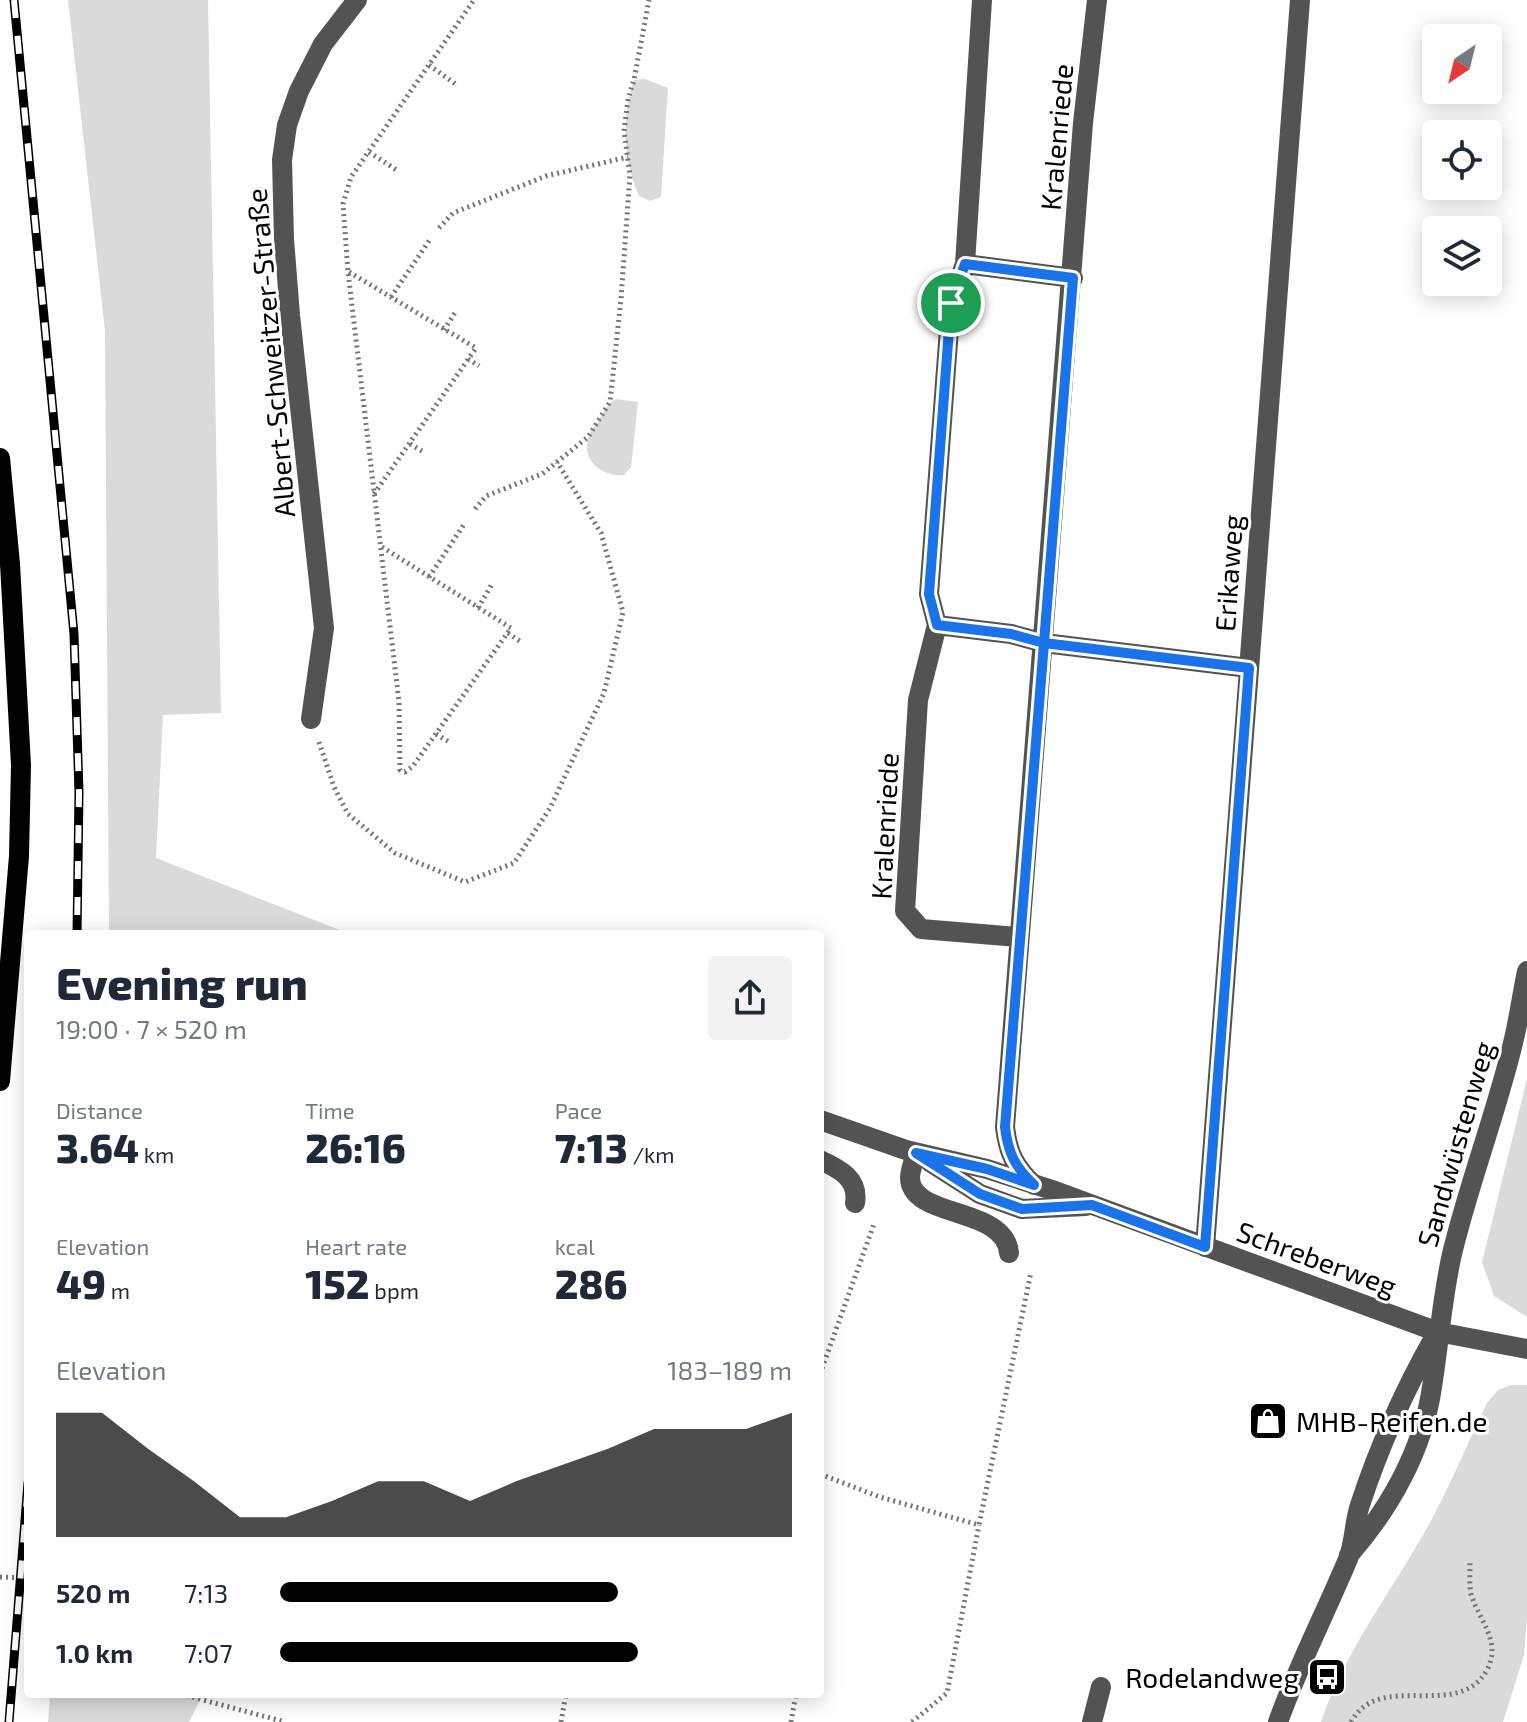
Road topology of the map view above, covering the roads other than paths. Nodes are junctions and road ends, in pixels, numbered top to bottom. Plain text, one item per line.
1 (357, 0) edge
2 (982, 0) edge
3 (1097, 0) edge
4 (1300, 0) edge
5 (965, 264) junction
6 (1073, 278) junction
7 (0, 458) edge
8 (937, 625) junction
9 (1044, 643) junction
10 (1249, 668) junction
11 (311, 719) road end
12 (1018, 937) junction
13 (1527, 971) edge
14 (0, 1081) edge
15 (824, 1121) edge
16 (916, 1153) junction
17 (824, 1162) edge
18 (1034, 1185) junction
19 (855, 1203) dead end
20 (1092, 1205) junction
21 (1205, 1247) junction
22 (1009, 1253) dead end
23 (1438, 1332) junction
24 (1527, 1349) edge
25 (1349, 1555) junction
26 (1101, 1687) dead end
27 (1092, 1722) edge
28 (1278, 1722) edge

1 - 11 street, Albert-Schweitzer-Straße
2 - 5 street, Kralenriede
3 - 6 street, Kralenriede
4 - 10 street, Erikaweg
5 - 6 street
5 - 8 street, Kralenriede
6 - 9 street, Kralenriede
7 - 14 main road
8 - 9 street
8 - 12 street, Kralenriede
9 - 10 street
9 - 12 street, Kralenriede
10 - 21 street, Erikaweg
12 - 18 street, Kralenriede
13 - 23 street, Sandwüstenweg
15 - 16 street, Schreberweg
16 - 18 street, Schreberweg
16 - 20 street, Schreberweg
16 - 22 street
17 - 19 street
18 - 20 street, Schreberweg
20 - 21 street, Schreberweg
21 - 23 street, Schreberweg
23 - 24 street, Schreberweg
23 - 25 street
23 - 25 street, Sandwüstenweg
25 - 28 street
26 - 27 street

